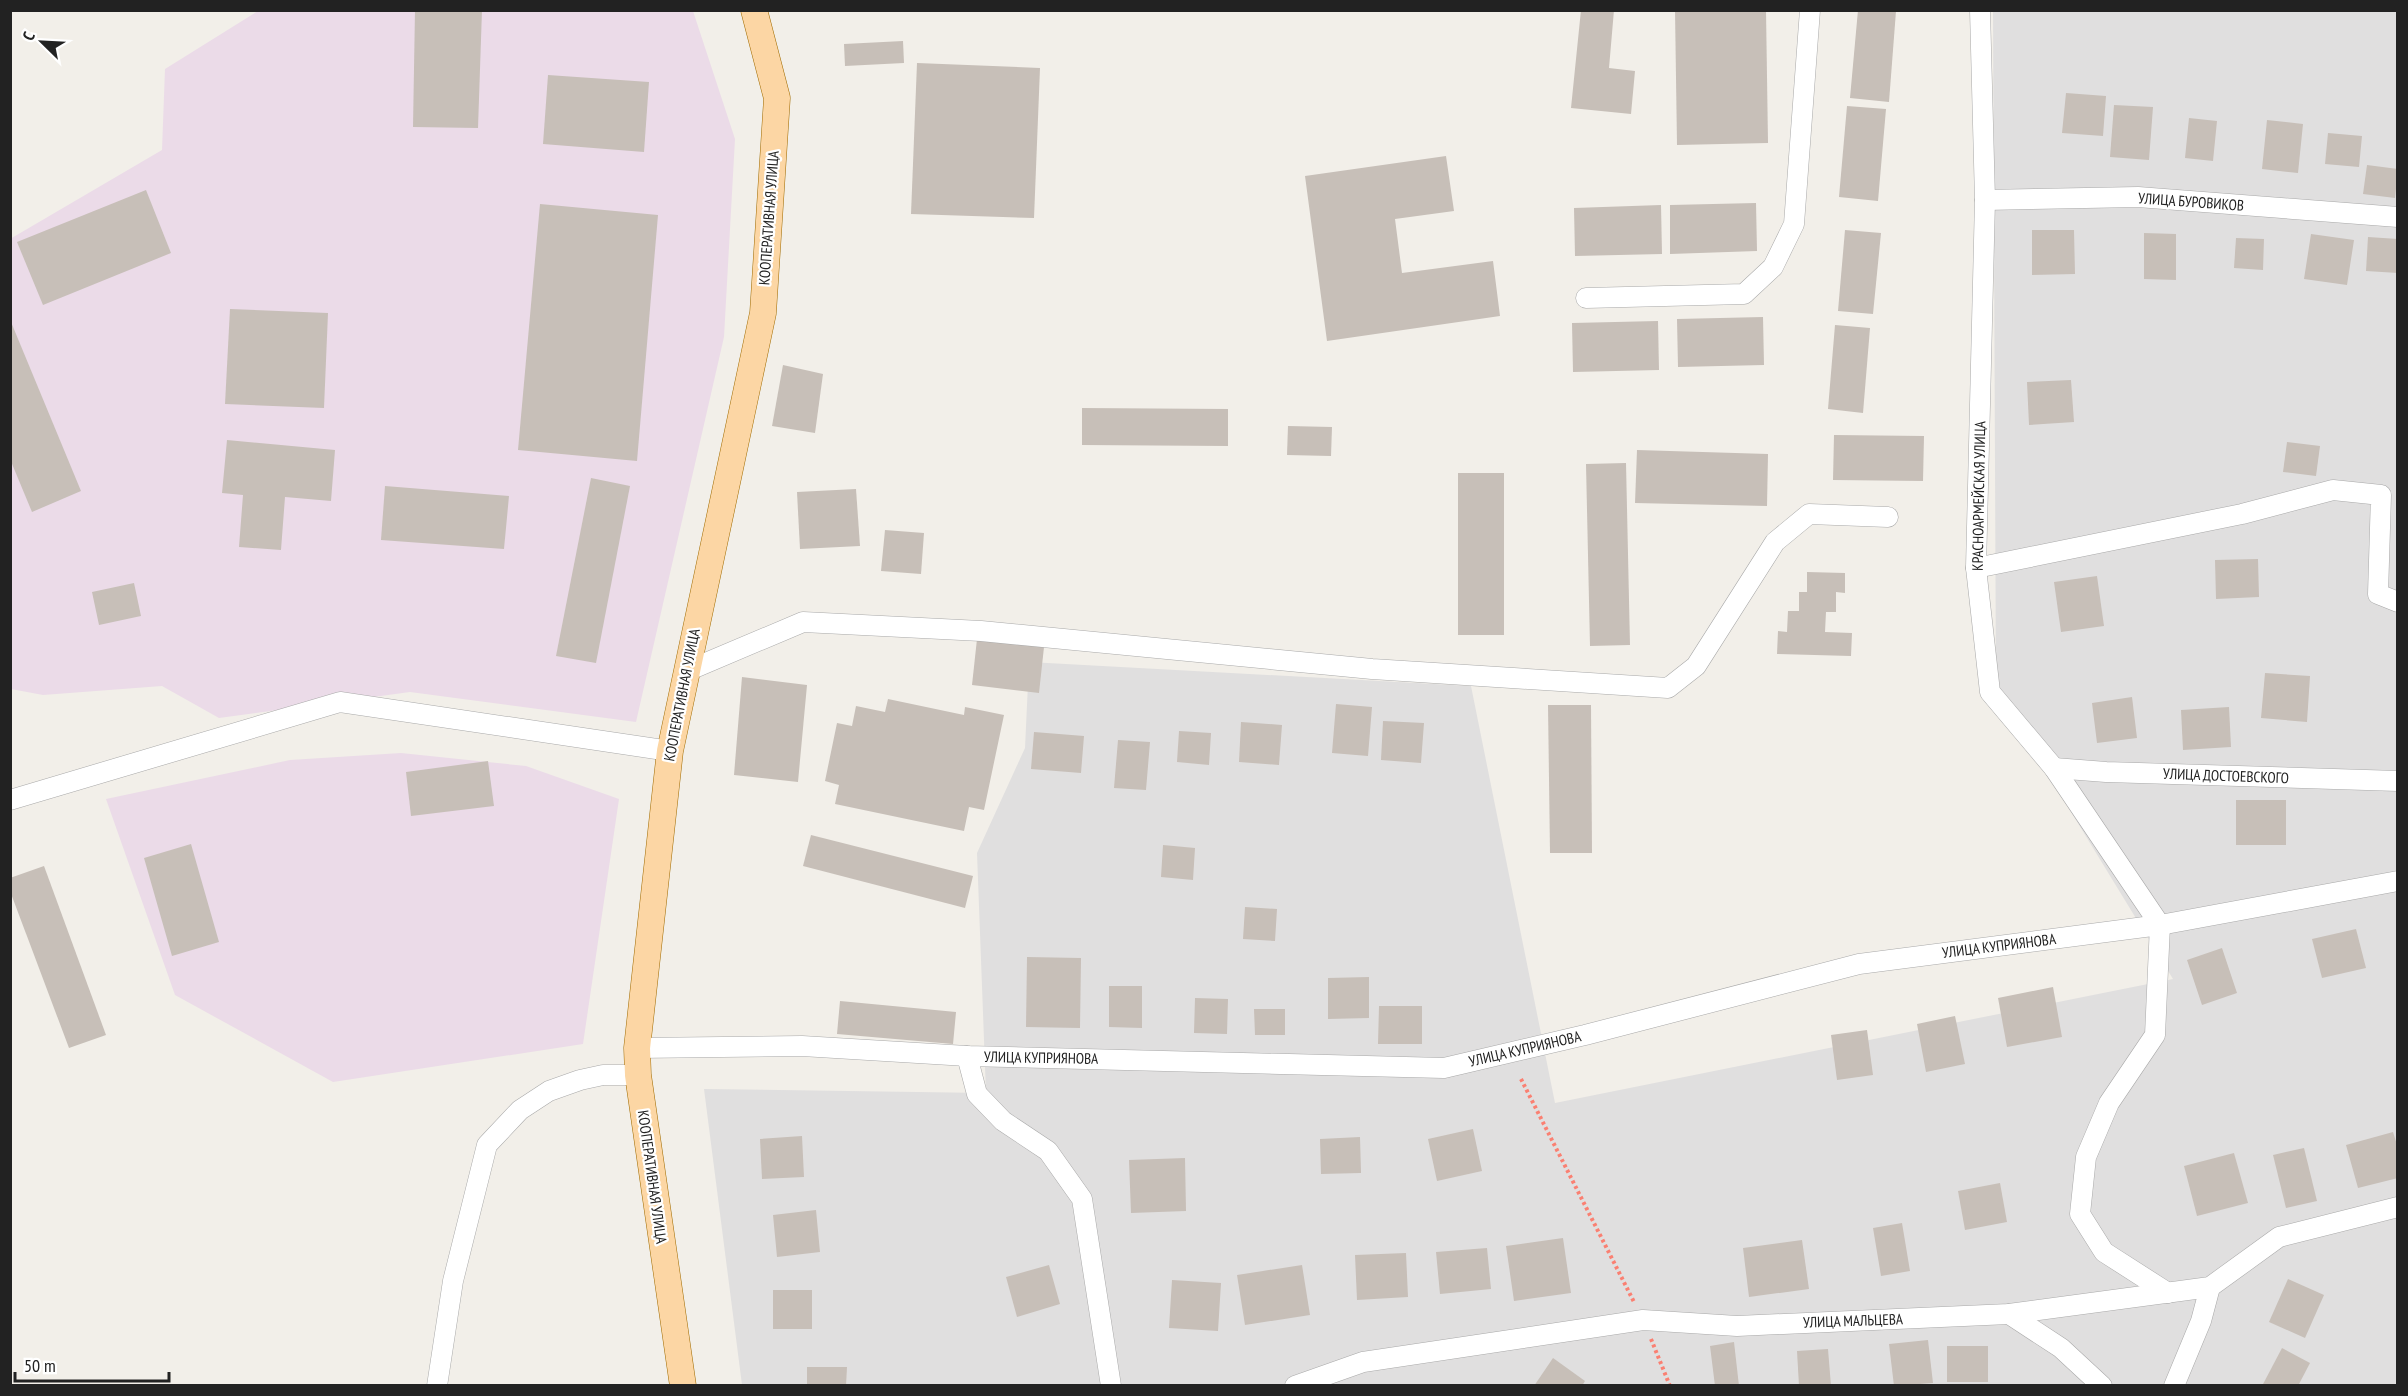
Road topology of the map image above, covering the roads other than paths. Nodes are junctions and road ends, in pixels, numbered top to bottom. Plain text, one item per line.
1 (754, 10) edge
2 (1810, 10) edge
3 (1980, 10) edge
4 (1985, 200) junction
5 (2397, 218) edge
6 (1586, 298) dead end
7 (1888, 517) dead end
8 (1977, 568) junction
9 (2397, 602) edge
10 (687, 670) junction
11 (670, 751) junction
12 (2054, 768) junction
13 (2397, 781) edge
14 (10, 800) edge
15 (2397, 881) edge
16 (2160, 925) junction
17 (637, 1048) junction
18 (967, 1056) junction
19 (638, 1075) junction
20 (2397, 1207) edge
21 (2210, 1287) junction
22 (2168, 1293) junction
23 (2008, 1314) junction
24 (437, 1386) edge
25 (683, 1386) edge
26 (1111, 1386) edge
27 (1295, 1386) edge
28 (2102, 1386) edge
29 (2174, 1386) edge

1 - 10 main road, КООПЕРАТИВНАЯ УЛИЦА
2 - 6 street
3 - 4 street, КРАСНОАРМЕЙСКАЯ УЛИЦА
4 - 5 street, УЛИЦА БУРОВИКОВ
4 - 8 street, КРАСНОАРМЕЙСКАЯ УЛИЦА
7 - 10 street
8 - 9 street
8 - 12 street, КРАСНОАРМЕЙСКАЯ УЛИЦА
10 - 11 main road, КООПЕРАТИВНАЯ УЛИЦА
11 - 14 street
11 - 17 main road, КООПЕРАТИВНАЯ УЛИЦА
12 - 13 street, УЛИЦА ДОСТОЕВСКОГО
12 - 16 street, КРАСНОАРМЕЙСКАЯ УЛИЦА
15 - 16 street, УЛИЦА КУПРИЯНОВА
16 - 18 street, УЛИЦА КУПРИЯНОВА
16 - 22 street
17 - 18 street, УЛИЦА КУПРИЯНОВА
17 - 19 main road, КООПЕРАТИВНАЯ УЛИЦА
18 - 26 street
19 - 24 street
19 - 25 main road, КООПЕРАТИВНАЯ УЛИЦА
20 - 21 street, УЛИЦА МАЛЬЦЕВА
21 - 22 street, УЛИЦА МАЛЬЦЕВА
21 - 29 street
22 - 23 street, УЛИЦА МАЛЬЦЕВА
23 - 27 street, УЛИЦА МАЛЬЦЕВА
23 - 28 street

